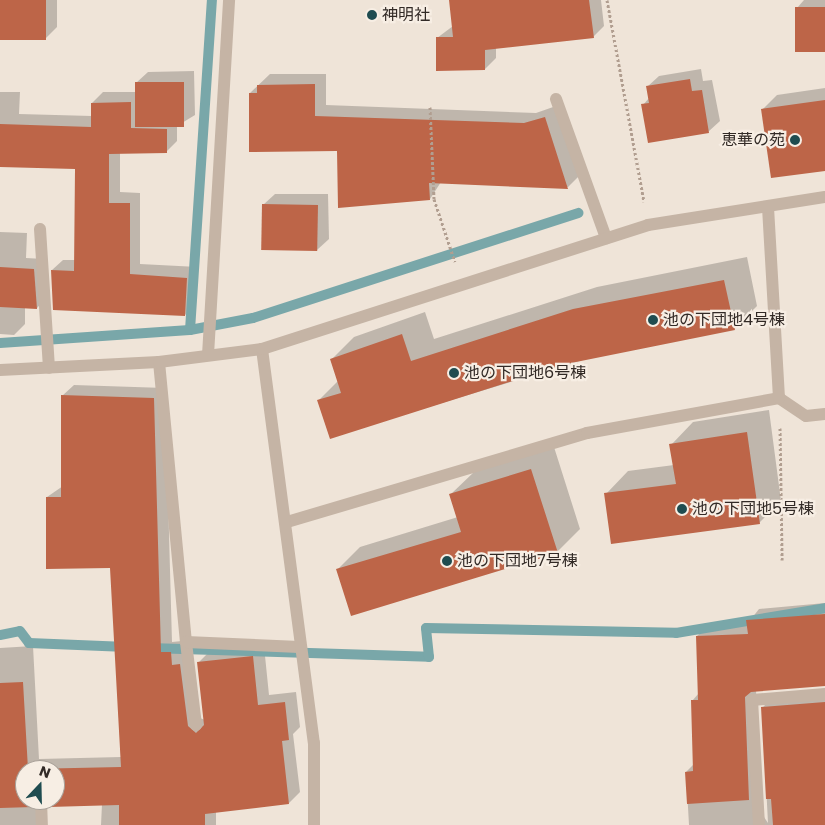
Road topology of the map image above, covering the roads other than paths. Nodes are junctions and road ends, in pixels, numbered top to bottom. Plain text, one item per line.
1 (228, 0) edge
2 (556, 99) dead end
3 (825, 197) edge
4 (768, 207) junction
5 (40, 229) dead end
6 (606, 238) junction
7 (262, 348) junction
8 (208, 355) junction
9 (159, 362) junction
10 (49, 368) junction
11 (0, 370) edge
12 (779, 398) junction
13 (825, 414) edge
14 (287, 522) junction
15 (186, 642) junction
16 (299, 647) junction
17 (825, 694) edge
18 (196, 724) dead end
19 (41, 810) edge
20 (42, 825) edge
21 (314, 825) edge
22 (759, 825) edge

1 - 8 street
2 - 6 street
3 - 4 street
4 - 6 street
4 - 12 street
5 - 10 street
6 - 7 street
7 - 8 street
7 - 14 street
8 - 9 street
9 - 10 street
9 - 15 street
10 - 11 street
12 - 13 street
12 - 14 street
14 - 16 street
15 - 16 street
15 - 18 street
16 - 21 street
17 - 22 street
19 - 20 street

